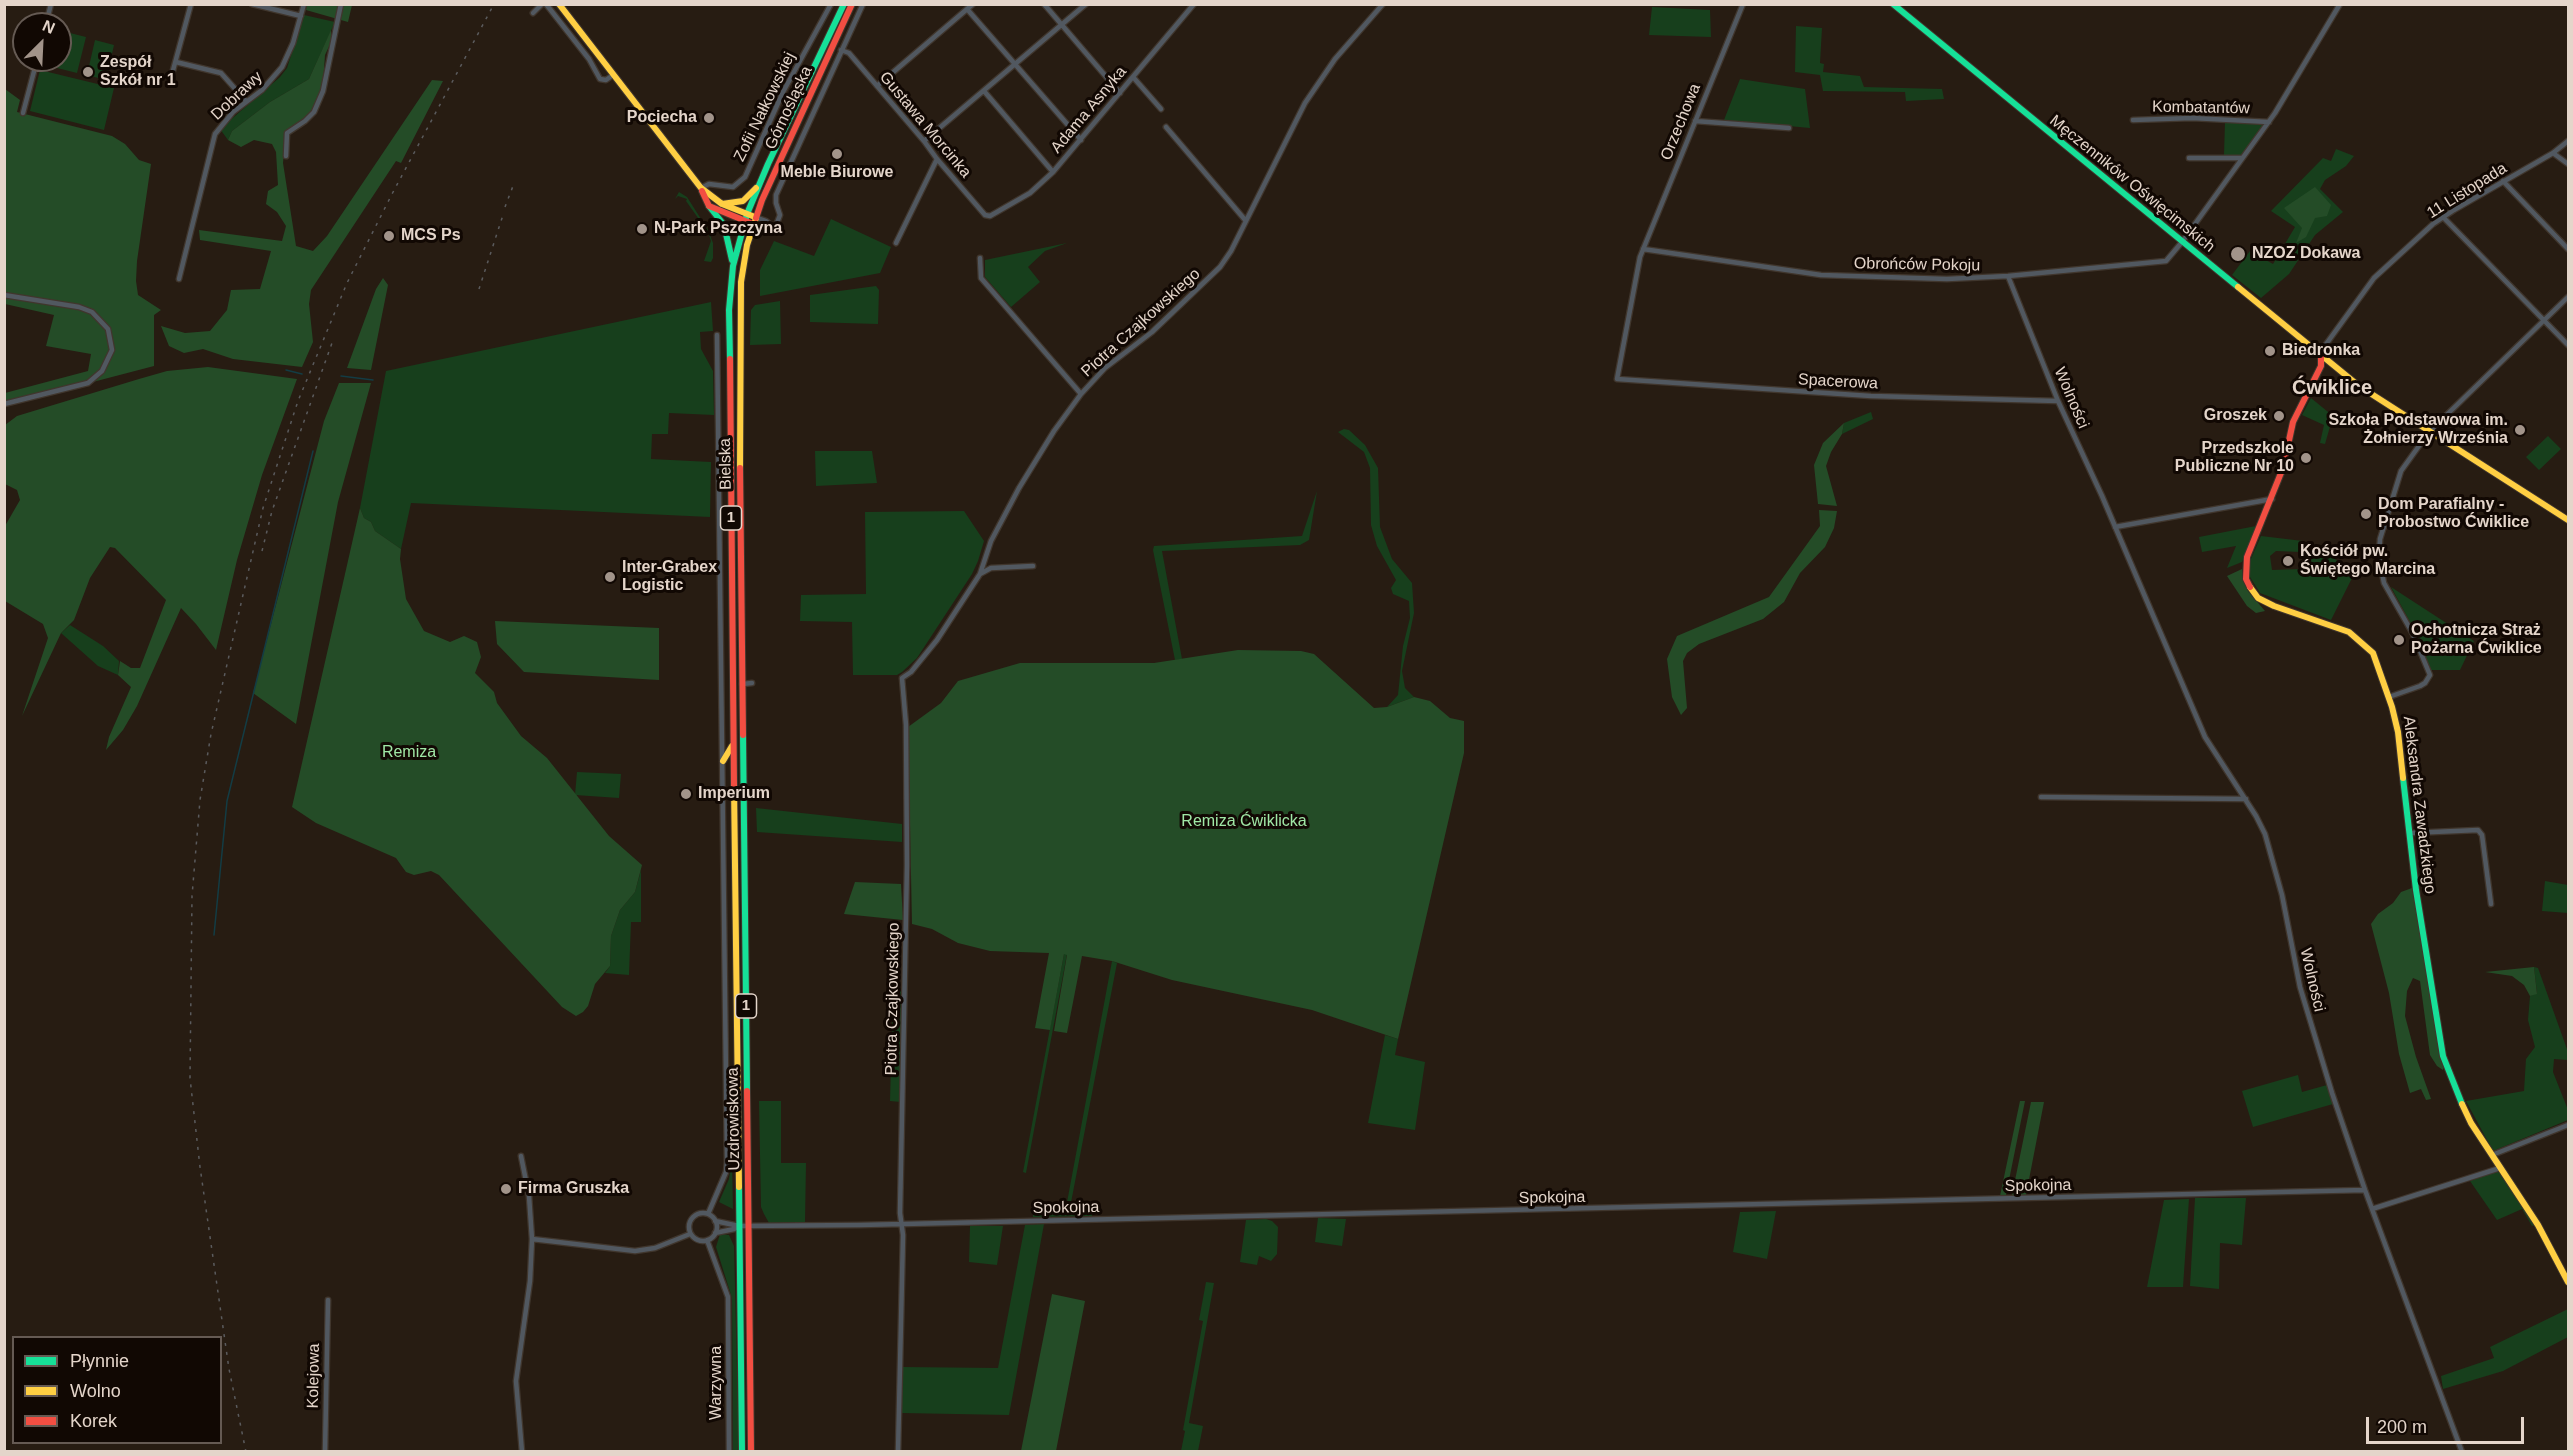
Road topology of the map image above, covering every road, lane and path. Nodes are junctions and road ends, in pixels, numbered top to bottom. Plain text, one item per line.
1 (191, 4) edge
2 (252, 4) edge
3 (304, 4) edge
4 (341, 4) edge
5 (544, 4) edge
6 (559, 4) edge
7 (831, 4) edge
8 (844, 4) edge
9 (852, 4) edge
10 (863, 4) edge
11 (973, 4) edge
12 (1044, 4) edge
13 (1086, 4) edge
14 (1194, 4) edge
15 (1383, 4) edge
16 (1743, 4) edge
17 (1893, 4) edge
18 (2340, 4) edge
19 (967, 9) junction
20 (533, 14) dead end
21 (301, 16) junction
22 (1062, 25) junction
23 (841, 50) junction
24 (176, 62) junction
25 (1015, 65) junction
26 (34, 72) edge
27 (172, 74) dead end
28 (613, 75) junction
29 (1133, 77) junction
30 (877, 86) junction
31 (984, 91) junction
32 (1120, 93) junction
33 (246, 101) junction
34 (1161, 109) dead end
35 (23, 112) dead end
36 (2133, 120) dead end
37 (1695, 121) junction
38 (2269, 122) junction
39 (1166, 127) dead end
40 (1789, 128) dead end
41 (1081, 140) junction
42 (924, 141) junction
43 (2568, 141) edge
44 (2553, 153) junction
45 (286, 156) dead end
46 (2189, 158) dead end
47 (2242, 158) junction
48 (937, 159) junction
49 (2568, 164) edge
50 (1053, 172) junction
51 (2504, 181) junction
52 (758, 186) junction
53 (701, 188) junction
54 (722, 204) junction
55 (709, 206) junction
56 (990, 216) joint
57 (2444, 217) junction
58 (745, 218) junction
59 (754, 220) junction
60 (1246, 221) junction
61 (2182, 242) junction
62 (896, 243) dead end
63 (1643, 249) junction
64 (2568, 249) edge
65 (980, 258) dead end
66 (733, 266) junction
67 (2008, 276) junction
68 (179, 279) dead end
69 (4, 295) edge
70 (2568, 297) edge
71 (2544, 321) junction
72 (717, 335) dead end
73 (2568, 345) edge
74 (2321, 356) junction
75 (1617, 380) joint
76 (1081, 394) junction
77 (2058, 401) junction
78 (4, 404) edge
79 (2429, 432) junction
80 (2272, 498) junction
81 (2568, 520) edge
82 (2115, 526) junction
83 (1033, 566) dead end
84 (980, 574) junction
85 (752, 683) dead end
86 (742, 684) junction
87 (2389, 697) junction
88 (733, 744) junction
89 (723, 761) junction
90 (734, 786) joint
91 (743, 786) joint
92 (2041, 797) dead end
93 (2246, 799) junction
94 (2411, 833) junction
95 (2491, 904) dead end
96 (2568, 1125) edge
97 (2492, 1155) junction
98 (521, 1156) dead end
99 (2500, 1168) junction
100 (2365, 1190) junction
101 (2372, 1209) junction
102 (708, 1214) junction
103 (715, 1221) junction
104 (900, 1223) junction
105 (739, 1226) junction
106 (748, 1226) junction
107 (690, 1233) junction
108 (715, 1233) junction
109 (532, 1239) junction
110 (708, 1240) junction
111 (2568, 1282) edge
112 (328, 1300) dead end
113 (325, 1452) edge
114 (522, 1452) edge
115 (729, 1452) edge
116 (742, 1452) edge
117 (751, 1452) edge
118 (898, 1452) edge
119 (2462, 1452) edge

1 - 24 street
2 - 21 street
3 - 21 street, Dobrawy
4 - 45 street
5 - 20 street
5 - 28 street
6 - 28 main road
7 - 53 street, Zofii Nałkowskiej
8 - 52 main road, Górnośląska / 1
9 - 59 main road, Górnośląska / 1
10 - 23 street
11 - 19 street
12 - 22 street
13 - 22 street
14 - 29 street, Adama Asnyka
15 - 60 street, Piotra Czajkowskiego
16 - 37 street, Orzechowa
17 - 61 main road, Męczenników Oświęcimskich
18 - 38 street, Kombatantów
19 - 25 street
19 - 30 street
21 - 33 street, Dobrawy
22 - 25 street
22 - 32 street
23 - 30 street, Gustawa Morcinka
23 - 59 street
24 - 27 street
24 - 33 street
25 - 31 street
25 - 41 street
26 - 35 street
28 - 53 main road
29 - 32 street, Adama Asnyka
29 - 34 street
30 - 42 street, Gustawa Morcinka
31 - 42 street
31 - 50 street
32 - 41 street, Adama Asnyka
33 - 68 street, Dobrawy
36 - 38 street, Kombatantów
37 - 40 street
37 - 63 street, Orzechowa
38 - 47 street, Kombatantów
39 - 60 street
41 - 50 street, Adama Asnyka
42 - 48 street, Gustawa Morcinka
43 - 44 street, 11 Listopada
44 - 49 street
44 - 51 street, 11 Listopada
46 - 47 street
47 - 61 street, Kombatantów
48 - 56 street, Gustawa Morcinka
48 - 62 street
50 - 56 street, Adama Asnyka
51 - 57 street, 11 Listopada
51 - 64 street
52 - 54 main road
52 - 58 main road, Górnośląska / 1
53 - 54 main road
53 - 55 main road
54 - 58 main road
55 - 58 main road
55 - 66 main road
57 - 71 street
57 - 74 street, 11 Listopada
58 - 59 main road
58 - 66 main road, Bielska / 1
59 - 86 main road, Bielska / 1
60 - 76 street, Piotra Czajkowskiego
61 - 67 street, Obrońców Pokoju
61 - 74 main road, Męczenników Oświęcimskich
63 - 67 street, Obrońców Pokoju
63 - 75 street, Orzechowa
65 - 76 street
66 - 88 main road, Bielska / 1
67 - 77 street, Wolności
69 - 78 street
70 - 71 street
71 - 73 street
71 - 79 street
72 - 89 street
74 - 79 main road, Męczenników Oświęcimskich
74 - 80 main road, Aleksandra Zawadzkiego
75 - 77 street, Spacerowa
76 - 84 street, Piotra Czajkowskiego
77 - 82 street, Wolności
79 - 81 main road, Męczenników Oświęcimskich
79 - 87 street
80 - 82 street
80 - 87 main road, Aleksandra Zawadzkiego
82 - 93 street, Wolności
83 - 84 street
84 - 104 street, Piotra Czajkowskiego
85 - 86 street
86 - 91 main road, Bielska / 1
87 - 94 main road, Aleksandra Zawadzkiego
88 - 89 main road
88 - 90 main road, Bielska / 1
89 - 102 street
90 - 105 main road, Uzdrowiskowa / 1
91 - 106 main road, Uzdrowiskowa / 1
92 - 93 street
93 - 100 street, Wolności
94 - 95 street
94 - 97 main road, Aleksandra Zawadzkiego
96 - 97 street
97 - 99 main road, Aleksandra Zawadzkiego
98 - 109 street
99 - 101 street
99 - 111 main road, Aleksandra Zawadzkiego
100 - 101 street, Wolności
100 - 104 street, Spokojna
101 - 119 street, Wolności
102 - 103 street
102 - 107 street
103 - 105 street
103 - 108 street
104 - 106 street, Spokojna
104 - 118 street, Piotra Czajkowskiego
105 - 106 street, Spokojna
105 - 108 street
105 - 116 main road, Uzdrowiskowa / 1
106 - 117 main road, Uzdrowiskowa / 1
107 - 109 street
107 - 110 street
108 - 110 street
109 - 114 street
110 - 115 street, Warzywna
112 - 113 street, Kolejowa

